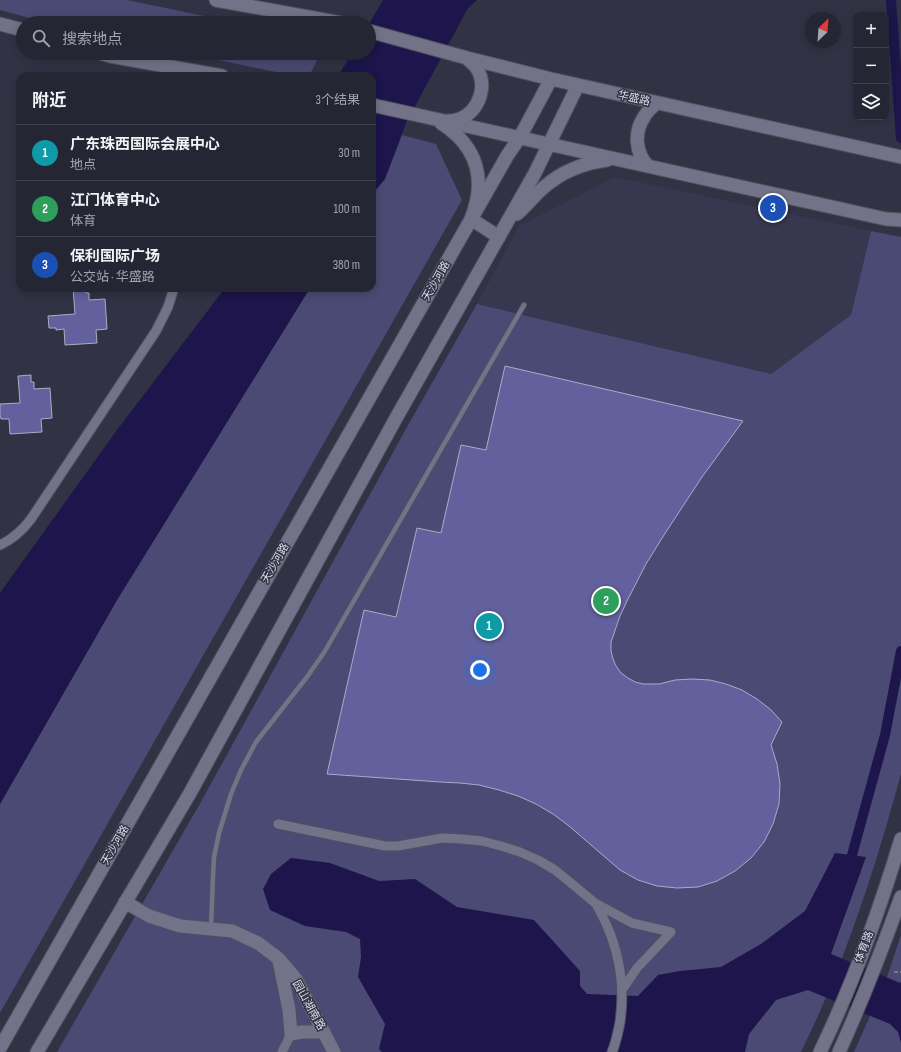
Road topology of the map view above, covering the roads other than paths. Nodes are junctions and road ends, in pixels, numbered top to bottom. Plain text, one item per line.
1 (216, 0) edge
2 (302, 16) edge
3 (0, 24) edge
4 (16, 28) edge
5 (376, 33) edge
6 (467, 58) junction
7 (132, 60) edge
8 (200, 72) edge
9 (551, 79) junction
10 (578, 85) junction
11 (657, 103) junction
12 (376, 106) edge
13 (434, 119) junction
14 (520, 137) junction
15 (549, 144) junction
16 (901, 157) edge
17 (620, 160) junction
18 (648, 166) junction
19 (471, 219) junction
20 (901, 220) edge
21 (502, 232) junction
22 (173, 292) edge
23 (524, 305) dead end
24 (0, 545) edge
25 (278, 824) dead end
26 (901, 839) edge
27 (901, 897) edge
28 (125, 902) junction
29 (595, 903) junction
30 (211, 929) junction
31 (279, 960) junction
32 (622, 990) junction
33 (324, 1032) junction
34 (291, 1034) junction
35 (0, 1048) edge
36 (37, 1052) edge
37 (282, 1052) edge
38 (334, 1052) edge
39 (612, 1052) edge
40 (820, 1052) edge
41 (839, 1052) edge

1 - 2 main road
3 - 4 main road
5 - 6 main road, 华盛路
6 - 9 main road, 华盛路
6 - 13 main road
7 - 8 main road
9 - 10 main road, 华盛路
9 - 14 main road, 天沙河路
10 - 11 main road, 华盛路
10 - 15 main road
11 - 16 main road, 华盛路
11 - 18 main road
12 - 13 main road
13 - 14 main road
13 - 19 main road
14 - 15 main road
14 - 19 main road, 天沙河路
15 - 17 main road
15 - 21 main road
17 - 18 main road
17 - 21 main road
18 - 20 main road
19 - 21 main road
19 - 35 main road, 天沙河路
21 - 28 main road
22 - 24 street
23 - 30 lane
25 - 29 street
26 - 40 main road, 体育路
27 - 41 main road, 体育路
28 - 30 main road, 园山湖南路
28 - 36 main road
29 - 32 street
29 - 32 street
30 - 31 main road, 园山湖南路
31 - 33 main road, 园山湖南路
31 - 34 main road
32 - 39 street
33 - 34 main road
33 - 38 main road, 园山湖南路
34 - 37 street

